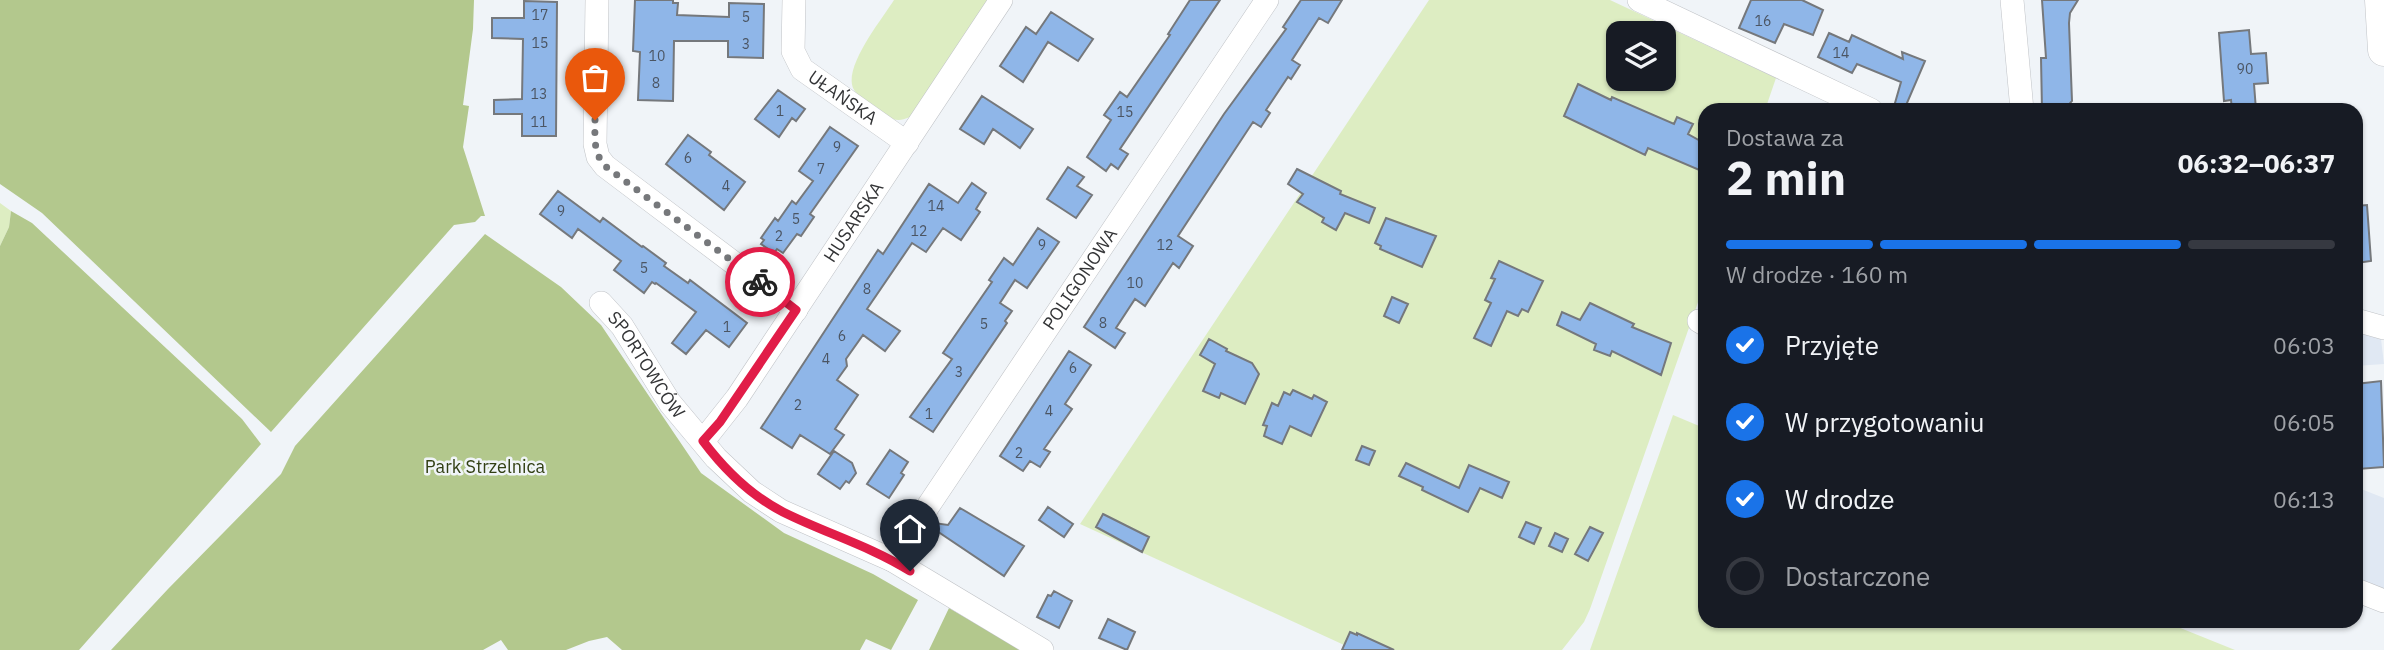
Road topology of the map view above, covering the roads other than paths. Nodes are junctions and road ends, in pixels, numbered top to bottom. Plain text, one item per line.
1 (597, 0) edge
2 (794, 0) edge
3 (1001, 0) edge
4 (1267, 0) edge
5 (1639, 0) edge
6 (2012, 0) edge
7 (2381, 0) edge
8 (2384, 50) edge
9 (1856, 103) edge
10 (2021, 103) edge
11 (907, 143) junction
12 (600, 303) dead end
13 (796, 310) junction
14 (2363, 322) edge
15 (2384, 328) edge
16 (703, 441) junction
17 (892, 560) junction
18 (2363, 593) edge
19 (2384, 601) edge
20 (1042, 650) edge

1 - 13 street
2 - 11 street, UŁAŃSKA
3 - 11 street, HUSARSKA
4 - 17 street, POLIGONOWA
5 - 9 street
6 - 10 street
7 - 8 street
11 - 13 street, HUSARSKA
12 - 16 street, SPORTOWCÓW
13 - 16 street, HUSARSKA
14 - 15 street
16 - 17 street, SPORTOWCÓW
17 - 20 street, SPORTOWCÓW
18 - 19 street

